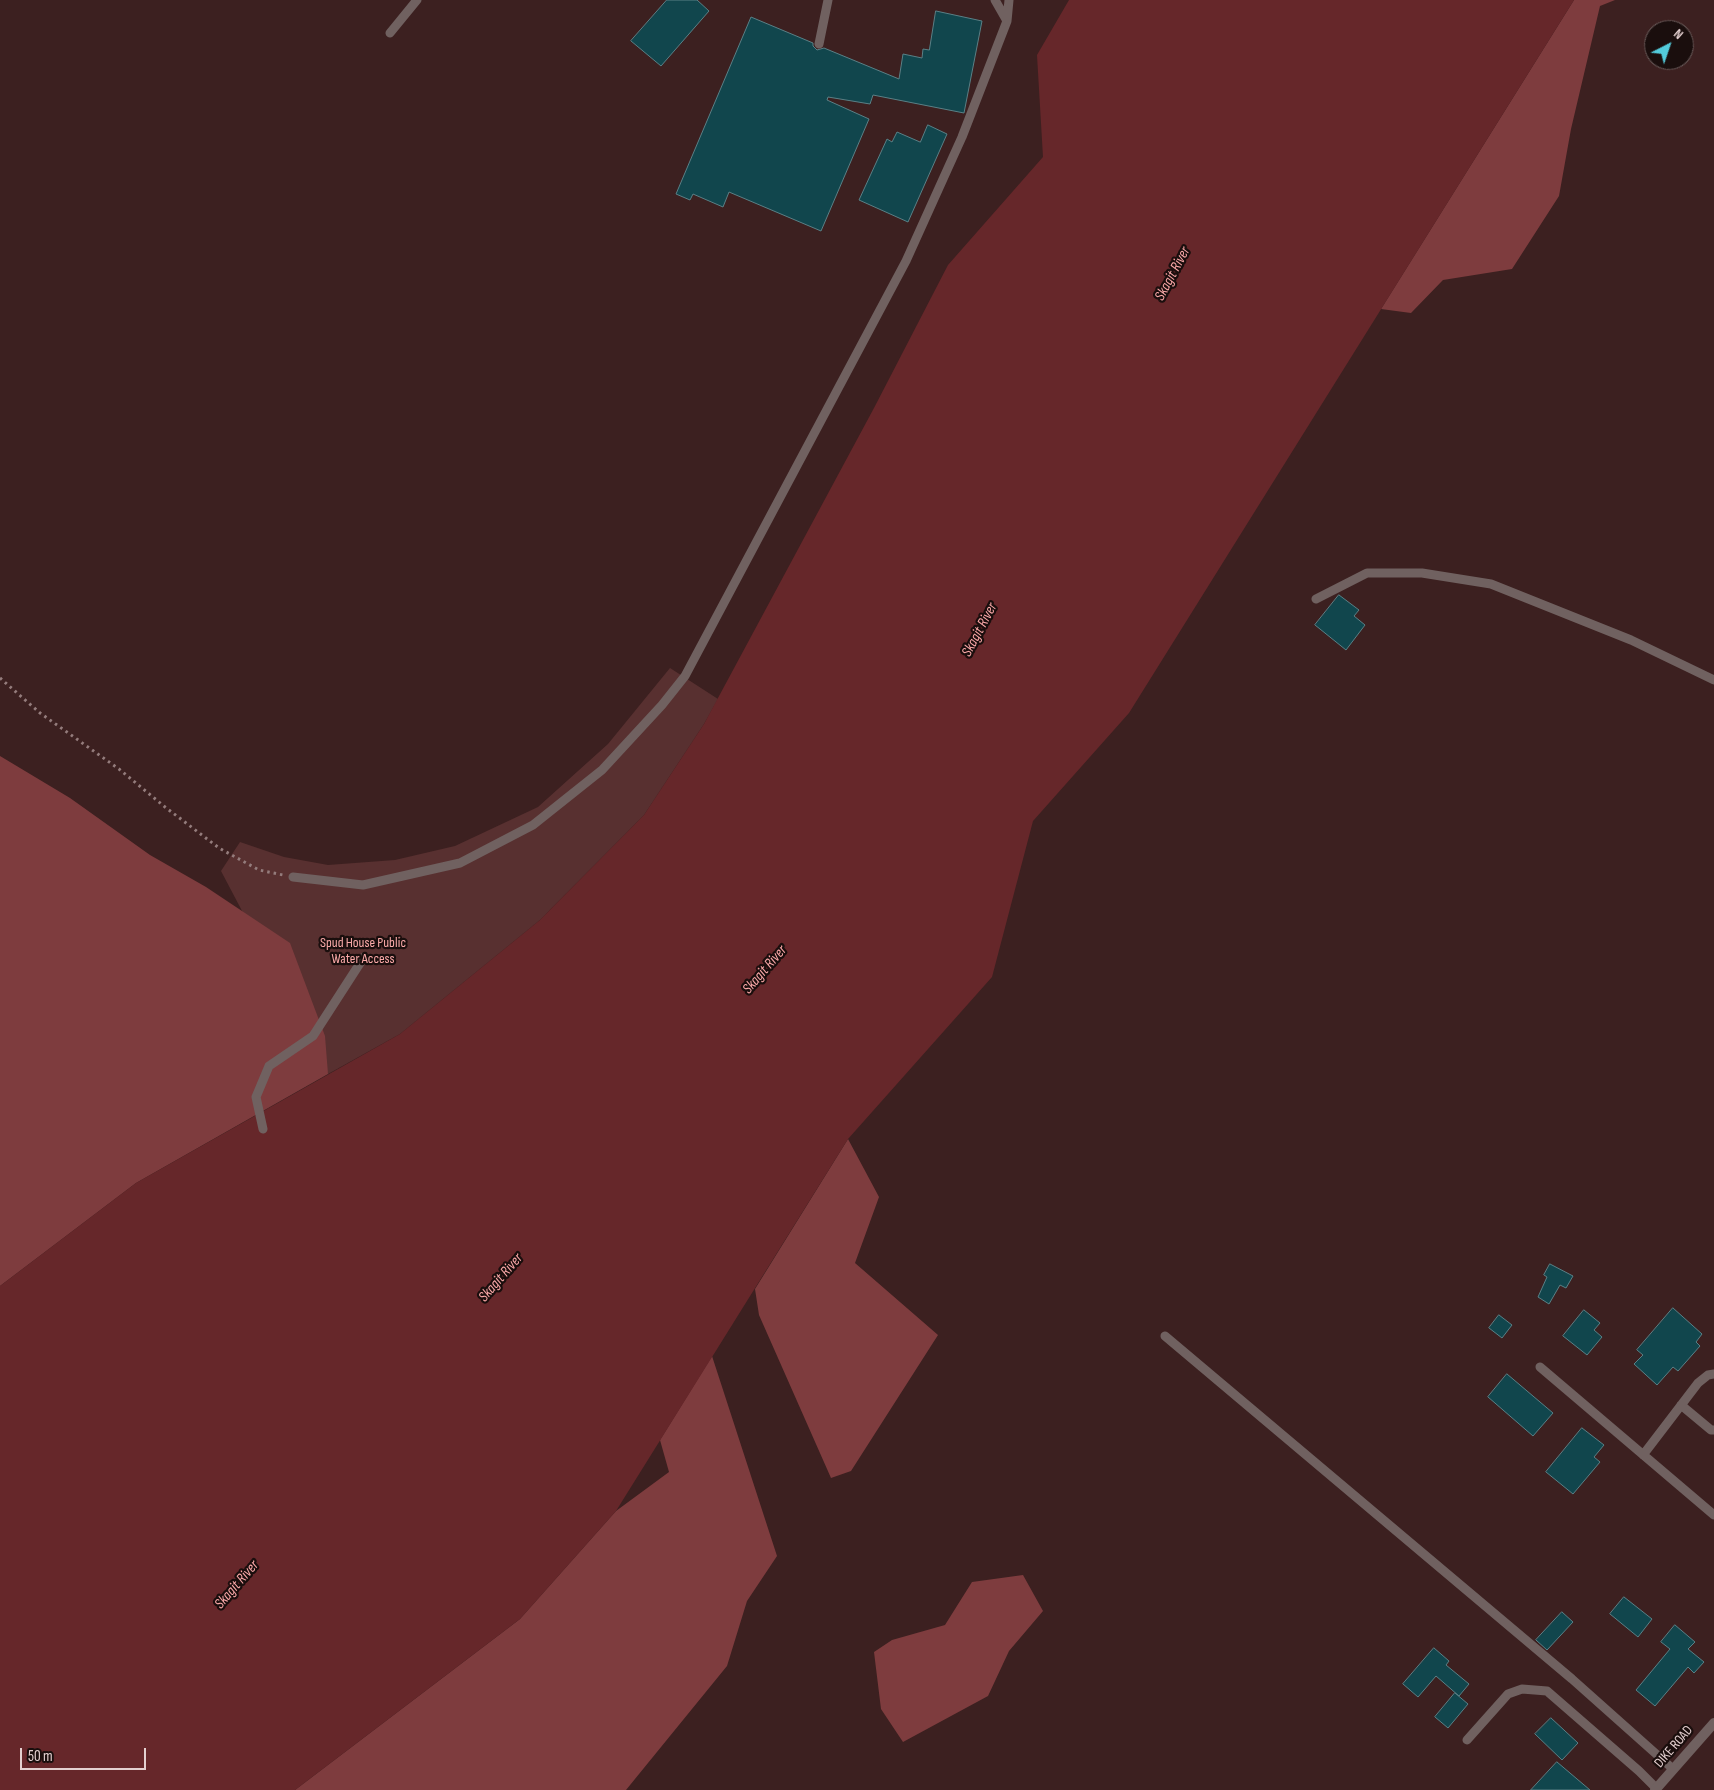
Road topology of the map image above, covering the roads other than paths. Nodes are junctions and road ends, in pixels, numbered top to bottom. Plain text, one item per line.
1 (417, 0) edge
2 (828, 0) edge
3 (994, 0) edge
4 (1009, 0) edge
5 (1007, 21) junction
6 (390, 33) dead end
7 (819, 44) dead end
8 (1316, 599) dead end
9 (1714, 680) edge
10 (293, 877) road end
11 (364, 957) dead end
12 (263, 1128) dead end
13 (1166, 1336) dead end
14 (1540, 1367) dead end
15 (1714, 1374) edge
16 (1681, 1405) junction
17 (1714, 1430) edge
18 (1643, 1455) junction
19 (1714, 1515) edge
20 (1714, 1723) edge
21 (1467, 1740) dead end
22 (1673, 1769) junction
23 (1655, 1789) edge

1 - 6 lane
2 - 7 lane
3 - 5 lane
4 - 5 lane
5 - 10 lane
8 - 9 lane
11 - 12 lane
13 - 22 lane
14 - 18 lane
15 - 16 lane
16 - 17 lane
16 - 18 lane
18 - 19 lane
20 - 22 street, DIKE ROAD
21 - 23 lane
22 - 23 street, DIKE ROAD

